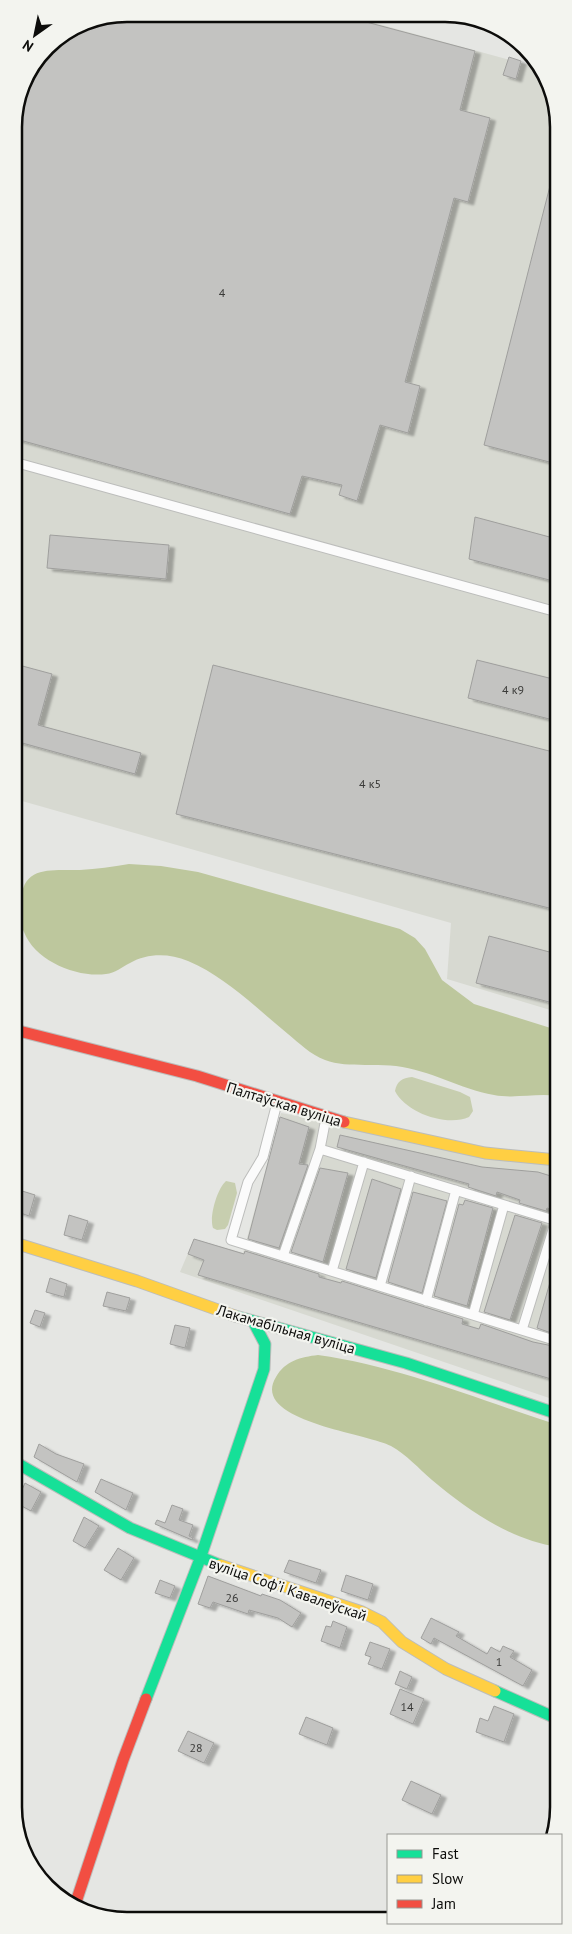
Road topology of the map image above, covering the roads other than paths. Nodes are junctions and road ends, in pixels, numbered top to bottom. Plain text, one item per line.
1 (23, 464) edge
2 (550, 610) edge
3 (22, 1032) edge
4 (277, 1102) junction
5 (326, 1118) junction
6 (320, 1149) junction
7 (549, 1159) edge
8 (364, 1162) junction
9 (411, 1176) junction
10 (456, 1190) junction
11 (504, 1205) junction
12 (549, 1219) edge
13 (549, 1242) edge
14 (22, 1244) edge
15 (282, 1256) junction
16 (332, 1271) junction
17 (380, 1286) junction
18 (426, 1301) junction
19 (473, 1315) junction
20 (254, 1323) junction
21 (522, 1330) junction
22 (549, 1339) edge
23 (549, 1411) edge
24 (22, 1466) edge
25 (200, 1559) junction
26 (549, 1715) edge
27 (77, 1899) edge

1 - 2 lane
3 - 4 street, Палтаўская вуліца
4 - 5 street, Палтаўская вуліца
4 - 15 lane
5 - 6 lane
5 - 7 street, Палтаўская вуліца
6 - 8 lane
6 - 15 lane
8 - 9 lane
8 - 16 lane
9 - 10 lane
9 - 17 lane
10 - 11 lane
10 - 18 lane
11 - 12 lane
11 - 19 lane
13 - 21 lane
14 - 20 street, Лакамабільная вуліца
15 - 16 lane
16 - 17 lane
17 - 18 lane
18 - 19 lane
19 - 21 lane
20 - 23 street, Лакамабільная вуліца
20 - 25 street
21 - 22 lane
24 - 25 street, вуліца Софʼі Кавалеўскай
25 - 26 street, вуліца Софʼі Кавалеўскай
25 - 27 street

